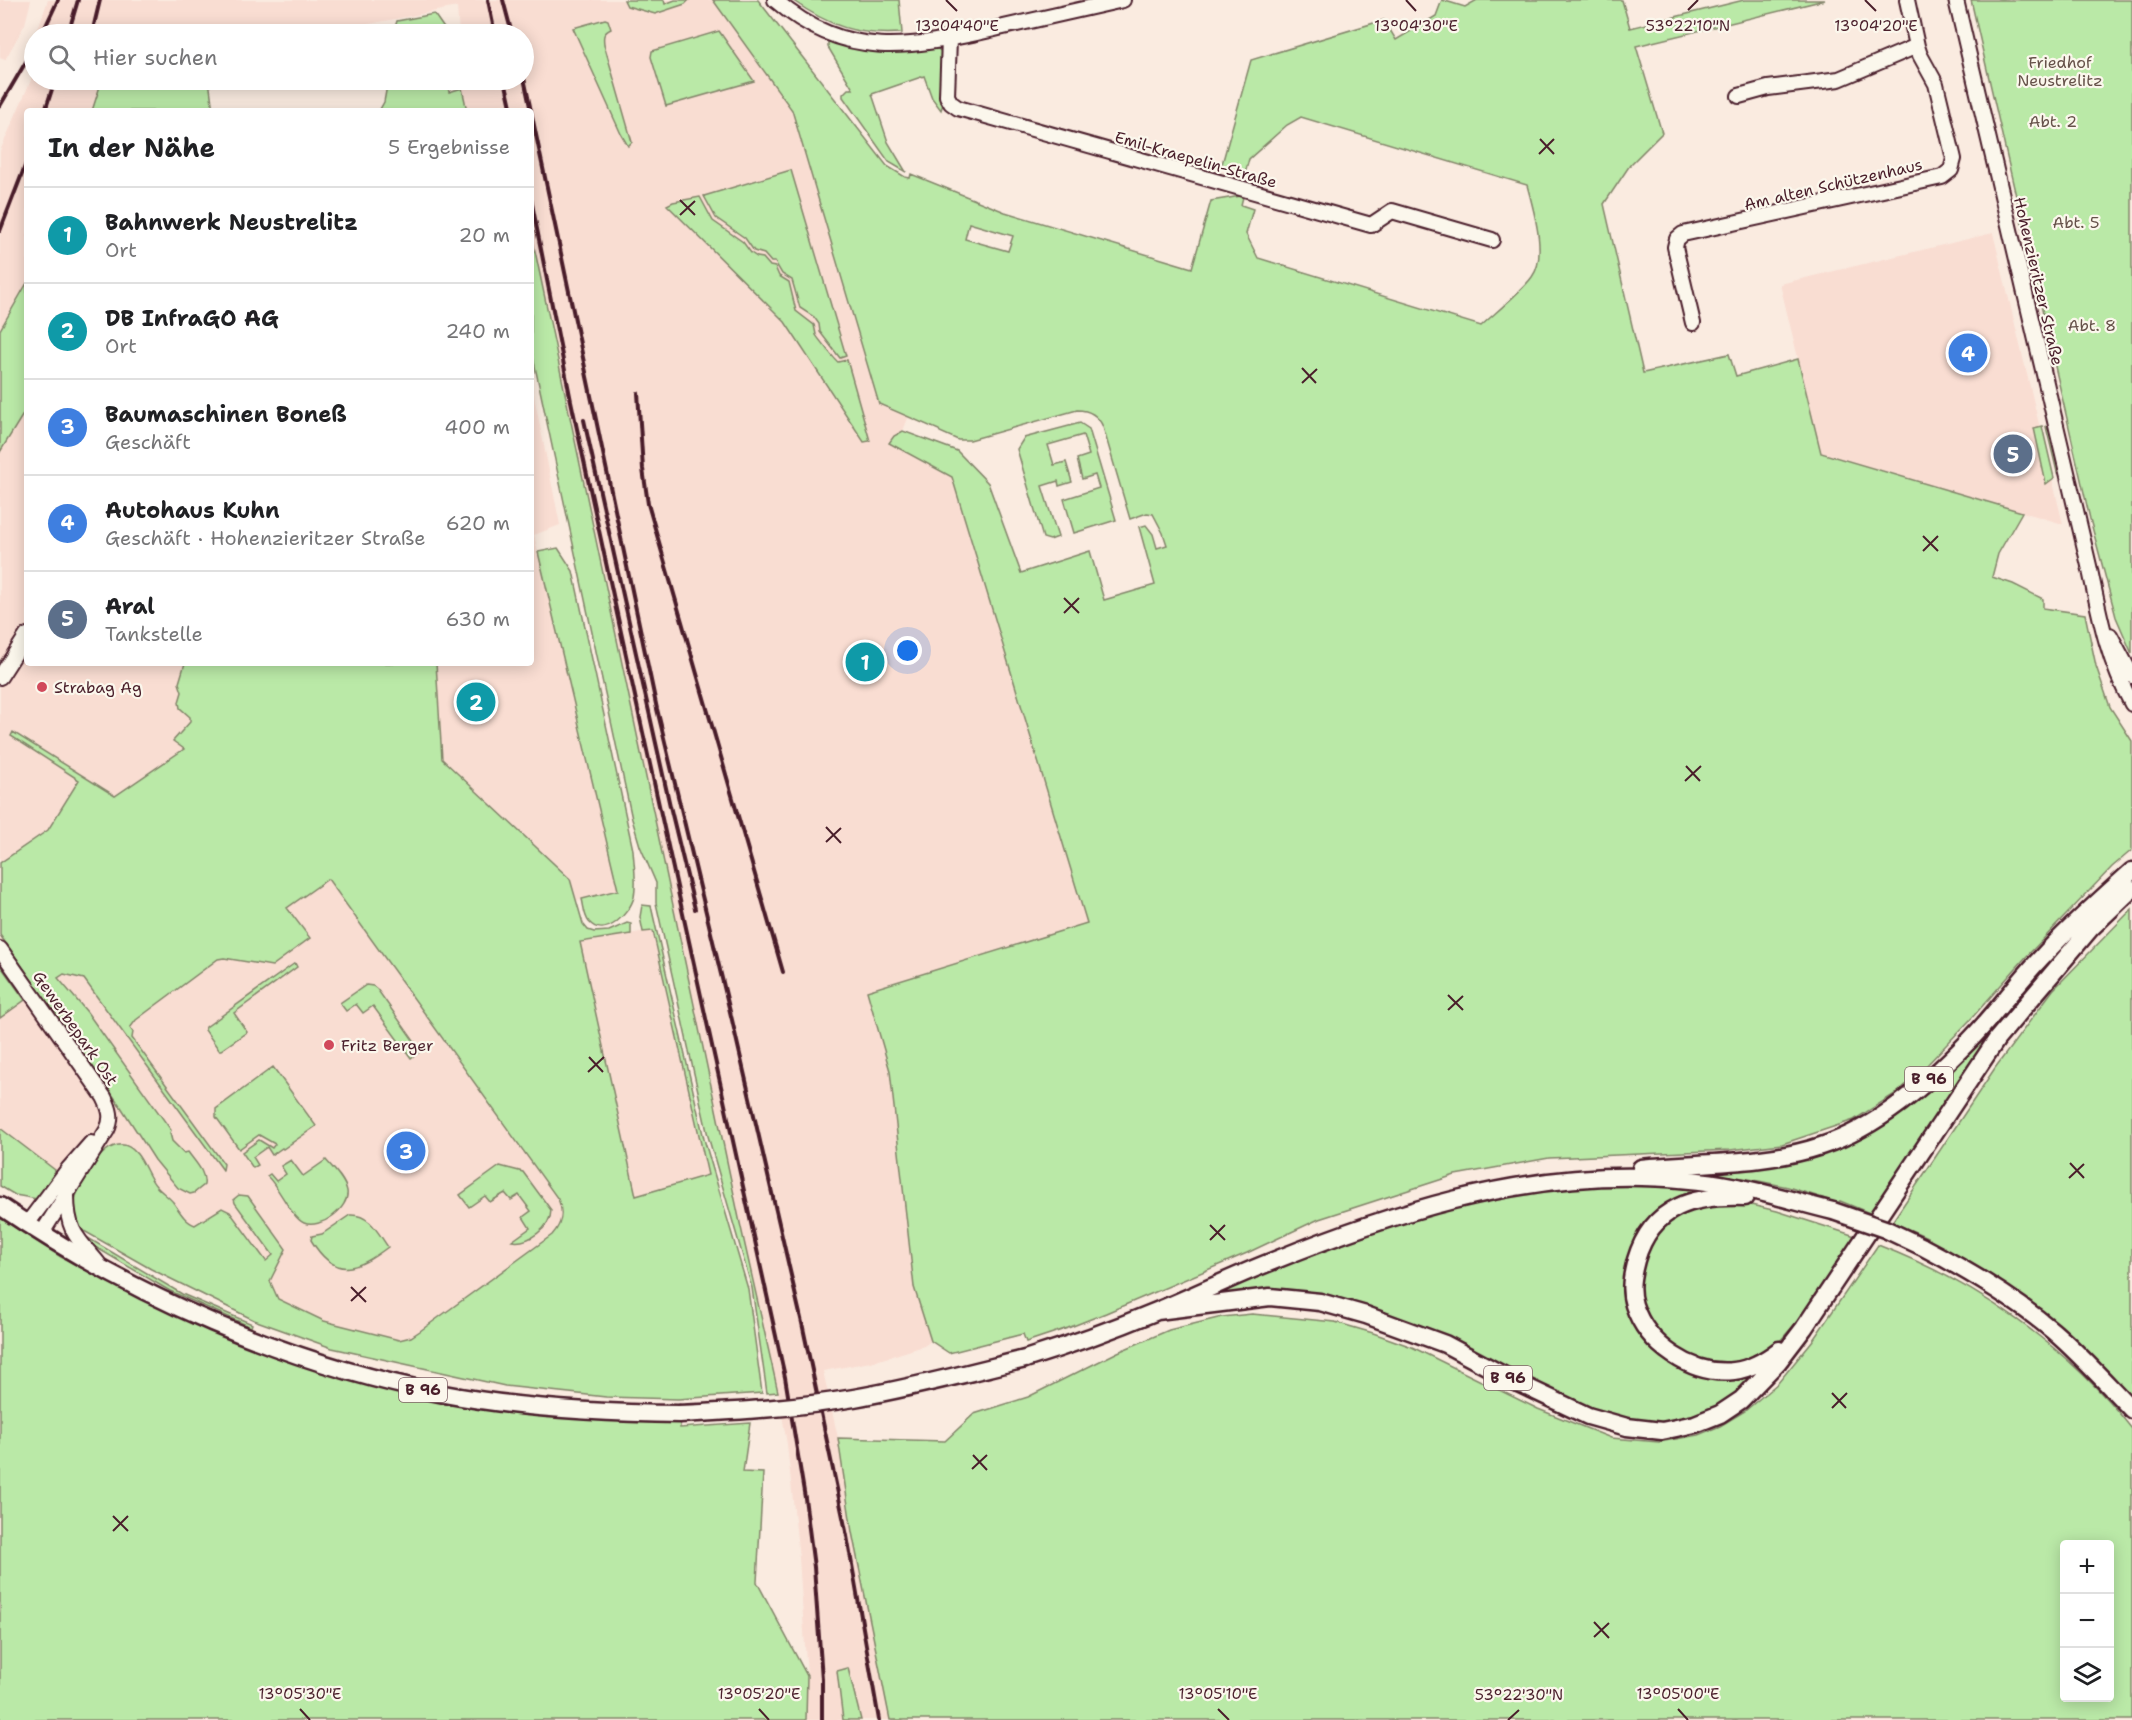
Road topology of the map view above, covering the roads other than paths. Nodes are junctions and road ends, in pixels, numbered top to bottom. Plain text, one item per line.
1 (775, 0) edge
2 (1123, 0) edge
3 (1907, 0) edge
4 (1956, 0) edge
5 (949, 39) junction
6 (1917, 46) junction
7 (1739, 96) dead end
8 (1492, 240) dead end
9 (1693, 323) dead end
10 (2090, 570) junction
11 (24, 639) edge
12 (2132, 676) edge
13 (0, 677) edge
14 (2132, 704) edge
15 (2132, 871) edge
16 (2132, 889) edge
17 (2092, 909) junction
18 (0, 949) edge
19 (1997, 1039) junction
20 (107, 1130) junction
21 (1587, 1179) junction
22 (67, 1194) junction
23 (1785, 1200) junction
24 (0, 1206) edge
25 (27, 1224) junction
26 (42, 1233) junction
27 (101, 1268) junction
28 (1157, 1311) junction
29 (1804, 1328) junction
30 (2132, 1410) edge

1 - 5 street
2 - 5 street
3 - 6 street, Am alten Schützenhaus
4 - 10 street, Hohenzieritzer Straße
5 - 8 street, Emil-Kraepelin-Straße
6 - 7 street
6 - 9 street, Am alten Schützenhaus
10 - 12 street, Hohenzieritzer Straße
10 - 14 street, Hohenzieritzer Straße
11 - 13 street
15 - 17 main road, B 96
16 - 19 main road, B 96
17 - 19 main road, B 96
17 - 21 main road, B 96
18 - 20 street, Gewerbepark Ost
19 - 29 main road, B 96
20 - 22 street
20 - 25 street
21 - 23 main road, B 96
21 - 28 main road, B 96
22 - 26 street
22 - 27 street
23 - 29 main road, B 96
23 - 30 main road, B 96, bridge
24 - 25 main road, B 96
25 - 26 main road, B 96
26 - 27 main road, B 96
27 - 28 main road, B 96, bridge
28 - 29 main road, B 96

